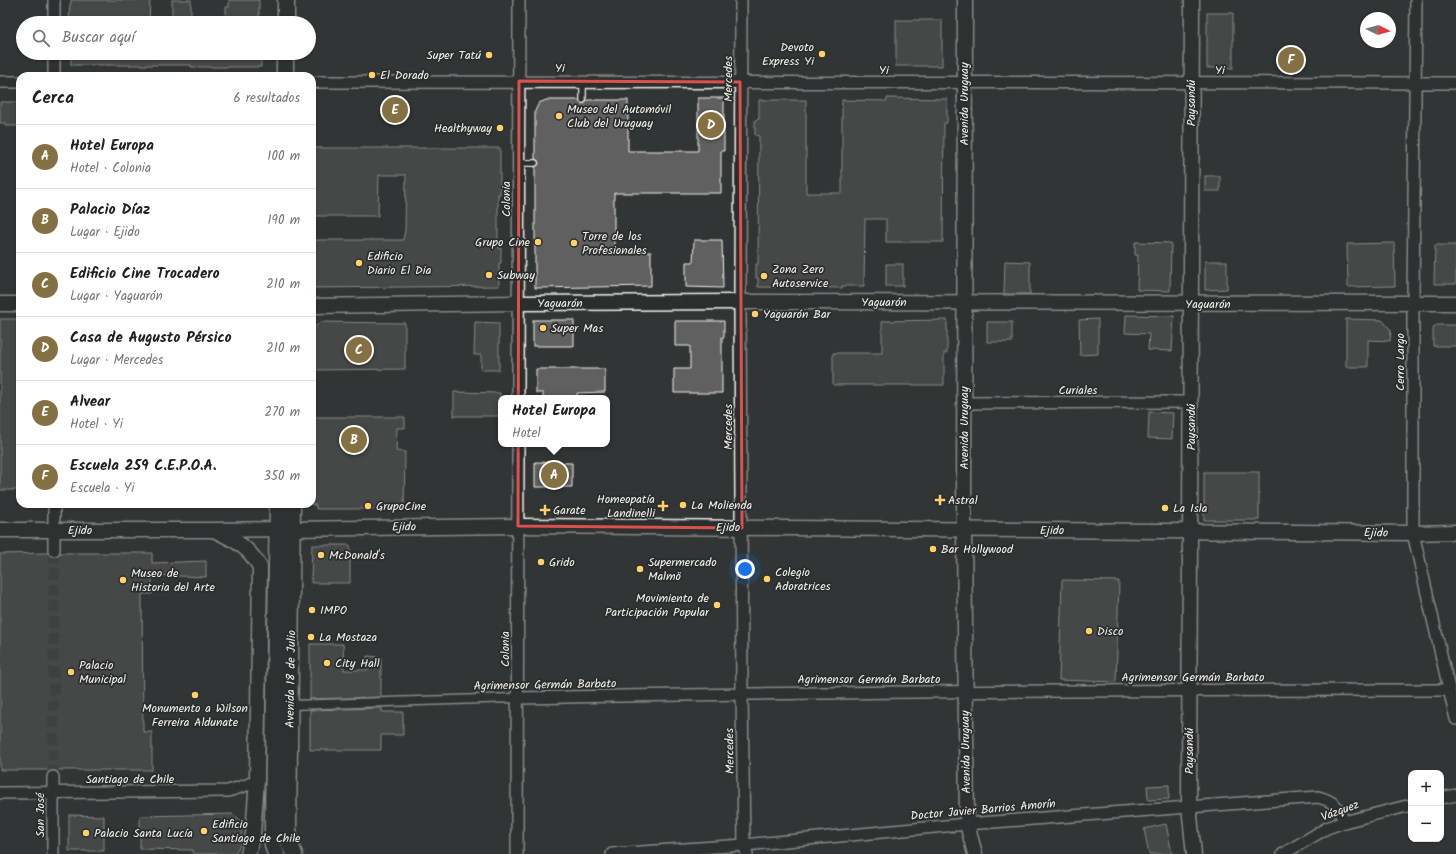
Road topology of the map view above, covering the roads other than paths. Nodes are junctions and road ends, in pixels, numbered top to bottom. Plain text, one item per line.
1 (54, 0) edge
2 (286, 0) edge
3 (519, 0) edge
4 (741, 0) edge
5 (965, 0) edge
6 (1192, 0) edge
7 (1416, 0) edge
8 (54, 16) edge
9 (286, 16) edge
10 (54, 60) edge
11 (286, 60) edge
12 (54, 72) edge
13 (285, 72) edge
14 (519, 81) junction
15 (0, 82) edge
16 (16, 82) edge
17 (316, 82) edge
18 (583, 82) junction
19 (740, 82) junction
20 (1191, 82) junction
21 (964, 83) junction
22 (1416, 83) junction
23 (1456, 83) edge
24 (582, 100) dead end
25 (535, 163) dead end
26 (519, 164) junction
27 (740, 302) junction
28 (964, 302) junction
29 (519, 303) junction
30 (1413, 303) junction
31 (1456, 303) edge
32 (0, 304) edge
33 (16, 304) edge
34 (1192, 304) junction
35 (316, 306) edge
36 (518, 395) edge
37 (1191, 402) junction
38 (964, 403) junction
39 (518, 447) edge
40 (54, 508) edge
41 (279, 508) edge
42 (291, 508) edge
43 (518, 526) junction
44 (285, 528) junction
45 (742, 528) junction
46 (0, 530) edge
47 (53, 530) junction
48 (213, 530) junction
49 (964, 530) junction
50 (1191, 531) junction
51 (1456, 532) edge
52 (1413, 533) junction
53 (54, 550) tunnel mouth
54 (260, 567) junction
55 (277, 605) junction
56 (259, 635) junction
57 (1189, 690) junction
58 (1449, 690) junction
59 (965, 692) junction
60 (742, 693) junction
61 (518, 698) junction
62 (290, 705) junction
63 (1456, 719) edge
64 (53, 777) tunnel mouth
65 (257, 780) junction
66 (54, 792) junction
67 (0, 793) edge
68 (1456, 795) edge
69 (1444, 797) edge
70 (1408, 806) edge
71 (1189, 807) junction
72 (1344, 822) junction
73 (966, 824) junction
74 (746, 849) edge
75 (53, 854) edge
76 (248, 854) edge
77 (276, 854) edge
78 (294, 854) edge
79 (517, 854) edge
80 (612, 854) edge
81 (975, 854) edge
82 (1194, 854) edge
83 (1283, 854) edge

1 - 8 street
2 - 9 main road
3 - 14 street, Colonia
4 - 19 street, Mercedes
5 - 21 street, Avenida Uruguay
6 - 20 street, Paysandú
7 - 22 street, Cerro Largo
10 - 12 street
11 - 13 main road
14 - 17 street, Yi
14 - 18 street, Yi
14 - 26 street, Colonia
15 - 16 street
18 - 19 street, Yi
18 - 24 lane
19 - 21 street, Yi
19 - 27 street, Mercedes
20 - 21 street, Yi
20 - 22 street, Yi
20 - 34 street, Paysandú
21 - 28 street, Avenida Uruguay
22 - 23 street, Yi
22 - 30 street, Cerro Largo
25 - 26 lane
26 - 29 street, Colonia
27 - 28 street, Yaguarón
27 - 29 street, Yaguarón
27 - 45 street, Mercedes
28 - 34 street, Yaguarón
28 - 38 street, Avenida Uruguay
29 - 35 street, Yaguarón
29 - 36 street, Colonia
30 - 31 street, Yaguarón
30 - 34 street, Yaguarón
30 - 52 street, Cerro Largo
32 - 33 street
34 - 37 street, Paysandú
37 - 38 street, Curiales
37 - 50 street, Paysandú
38 - 49 street, Avenida Uruguay
39 - 43 street, Colonia
40 - 47 street
41 - 44 main road, Avenida 18 de Julio
42 - 44 main road, Avenida 18 de Julio
43 - 44 street, Ejido
43 - 45 street, Ejido
43 - 61 street, Colonia
44 - 48 street, Ejido
44 - 55 main road, Avenida 18 de Julio
44 - 62 main road, Avenida 18 de Julio
45 - 49 street, Ejido
45 - 60 street, Mercedes
46 - 47 street, Ejido
47 - 48 street, Ejido
47 - 53 street
48 - 54 street, Avenida 18 de Julio
49 - 50 street, Ejido
49 - 59 street, Avenida Uruguay
50 - 52 street, Ejido
50 - 57 street, Paysandú
51 - 52 street, Ejido
52 - 58 street, Cerro Largo
54 - 55 street, Avenida 18 de Julio
54 - 56 street
55 - 56 street
55 - 77 main road, Avenida 18 de Julio
56 - 65 street
57 - 58 street, Agrimensor Germán Barbato
57 - 59 street, Agrimensor Germán Barbato
57 - 71 street, Paysandú
58 - 63 street, Cerro Largo
59 - 60 street, Agrimensor Germán Barbato
59 - 73 street, Avenida Uruguay
60 - 61 street, Agrimensor Germán Barbato
60 - 74 street, Mercedes
61 - 62 street, Agrimensor Germán Barbato
61 - 79 street, Colonia
62 - 78 main road, Avenida 18 de Julio
64 - 66 street, San José
65 - 66 street, Santiago de Chile
65 - 76 street
66 - 67 street, Santiago de Chile
66 - 75 street, San José
68 - 69 street
70 - 72 street, Vázquez
71 - 72 street, Doctor Javier Barrios Amorín
71 - 73 street, Doctor Javier Barrios Amorín
71 - 82 street, Paysandú
72 - 83 street, Vázquez
73 - 74 street, Doctor Javier Barrios Amorín
73 - 81 street, Avenida Uruguay
74 - 80 street, Doctor Javier Barrios Amorín

